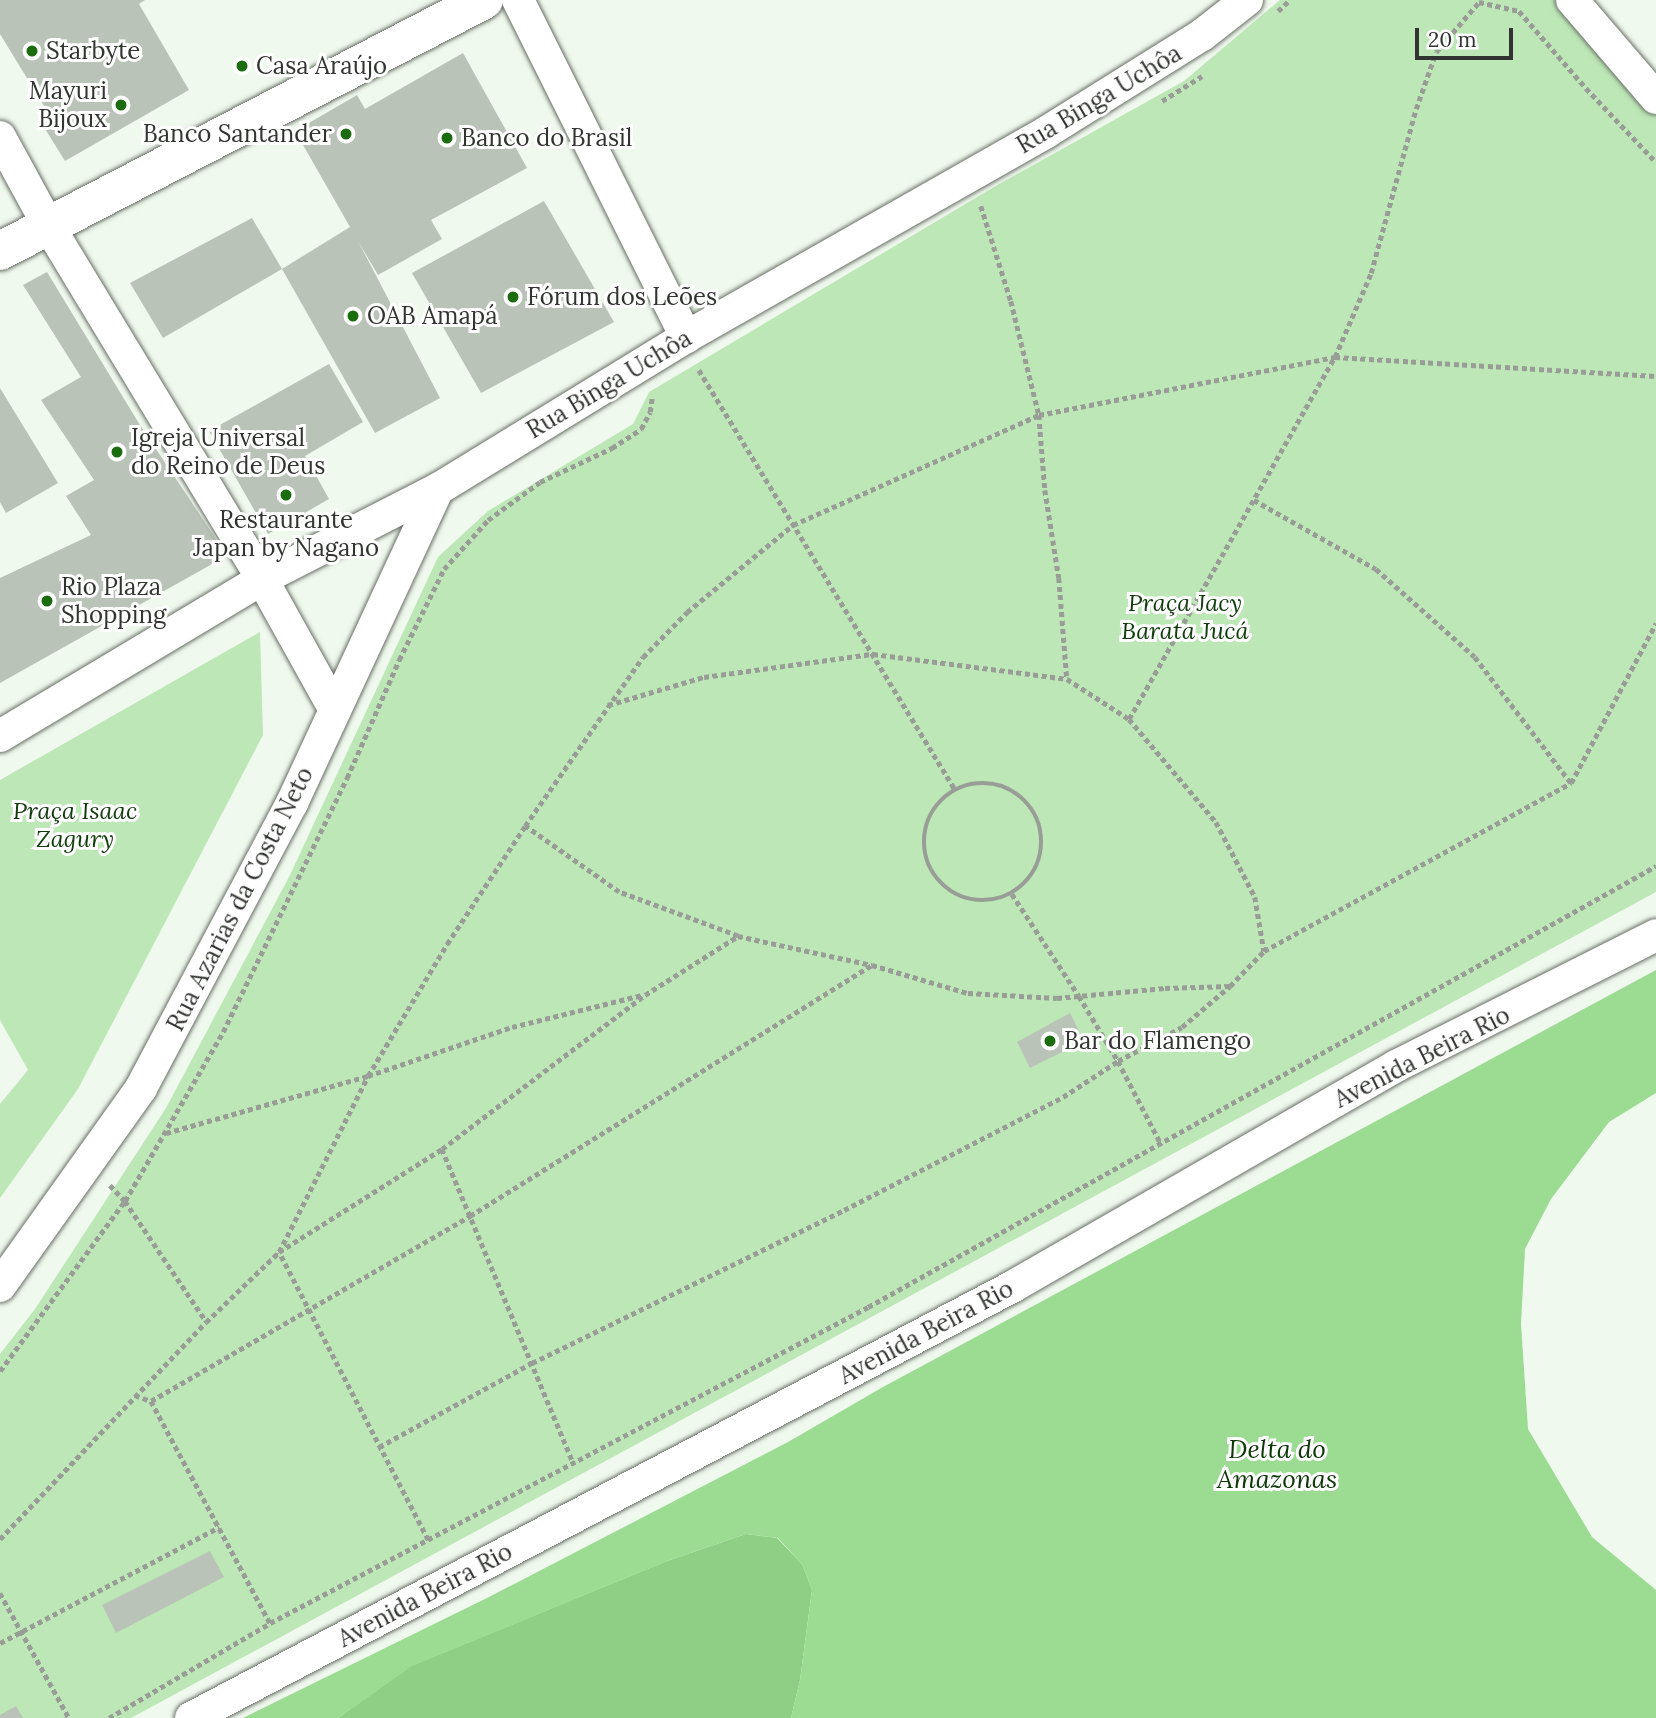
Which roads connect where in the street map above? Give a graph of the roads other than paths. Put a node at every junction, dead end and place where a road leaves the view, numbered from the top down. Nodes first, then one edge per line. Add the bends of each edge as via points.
1 (518, 0) edge
2 (1573, 0) edge
3 (474, 2) edge
4 (1260, 8) edge
5 (1656, 98) edge
6 (0, 137) edge
7 (48, 225) junction
8 (0, 251) edge
9 (686, 337) junction
10 (438, 489) junction
11 (262, 579) junction
12 (335, 710) junction
13 (0, 736) edge
14 (1656, 935) edge
15 (0, 1286) edge
16 (191, 1718) edge

1 - 9 street
2 - 5 street
3 - 7 main road
4 - 9 street, Rua Binga Uchôa via 1202,35 1045,133
6 - 7 street
7 - 8 main road
7 - 11 street
9 - 10 street, Rua Binga Uchôa
10 - 11 street, Rua Binga Uchôa
10 - 12 street, Rua Azarias da Costa Neto
11 - 12 street
11 - 13 street, Rua Binga Uchôa
12 - 15 street, Rua Azarias da Costa Neto via 292,803 141,1088
14 - 16 street, Avenida Beira Rio via 1396,1066 1012,1287

